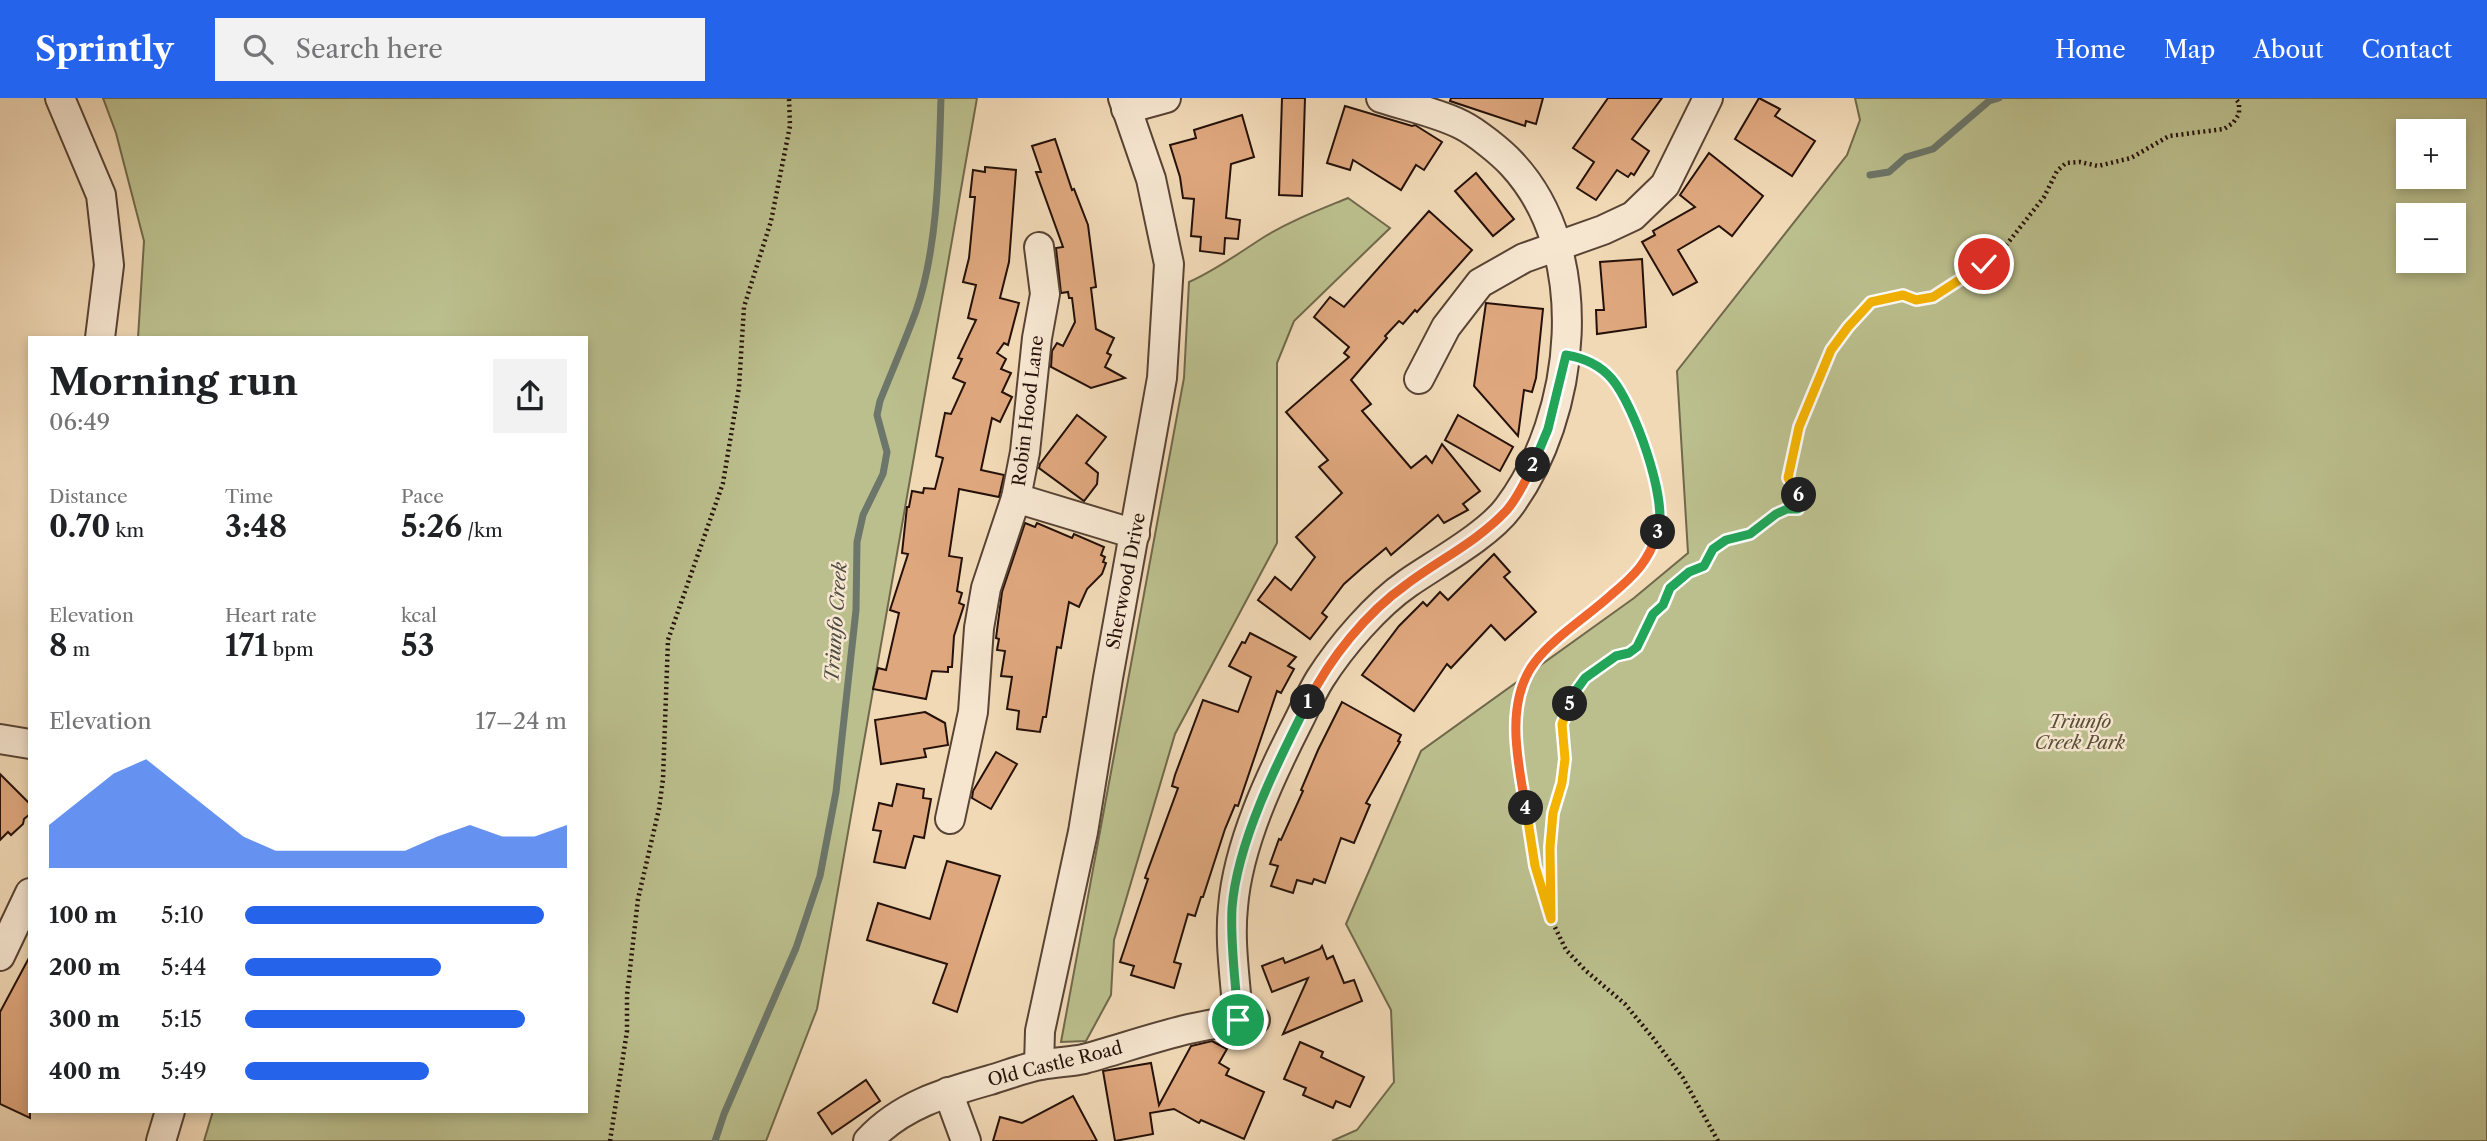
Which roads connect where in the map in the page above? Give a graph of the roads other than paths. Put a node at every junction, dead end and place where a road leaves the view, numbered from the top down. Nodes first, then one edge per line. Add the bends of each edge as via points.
1 (60, 98) edge
2 (1166, 98) edge
3 (1381, 98) edge
4 (1708, 98) edge
5 (1124, 104) edge
6 (1557, 245) junction
7 (1039, 247) dead end
8 (100, 336) edge
9 (1419, 379) dead end
10 (1016, 498) junction
11 (1135, 534) junction
12 (0, 739) edge
13 (28, 744) edge
14 (950, 819) dead end
15 (28, 897) edge
16 (0, 956) edge
17 (1039, 1065) junction
18 (948, 1092) junction
19 (169, 1113) edge
20 (162, 1141) edge
21 (868, 1141) edge
22 (966, 1141) edge

1 - 8 street via 101,195 109,265
2 - 5 street
3 - 6 street via 1463,125 1511,163 1542,205
4 - 6 street via 1665,185 1633,216
5 - 11 street, Sherwood Drive via 1151,178 1169,264 1162,378
6 - 9 street via 1480,283 1446,327
6 - 17 street, Old Castle Road via 1566,292 1566,355 1541,449 1507,510 1470,542 1404,586 1353,634 1319,680 1284,748 1236,881 1232,938 1246,1020
7 - 10 street, Robin Hood Lane via 1045,294
10 - 11 street
10 - 14 street, Robin Hood Lane via 986,589 973,712
11 - 17 street, Sherwood Drive via 1083,832 1040,1031
12 - 13 street
15 - 16 street
17 - 18 street, Old Castle Road
18 - 21 street, Old Castle Road via 884,1124
18 - 22 street
19 - 20 street

